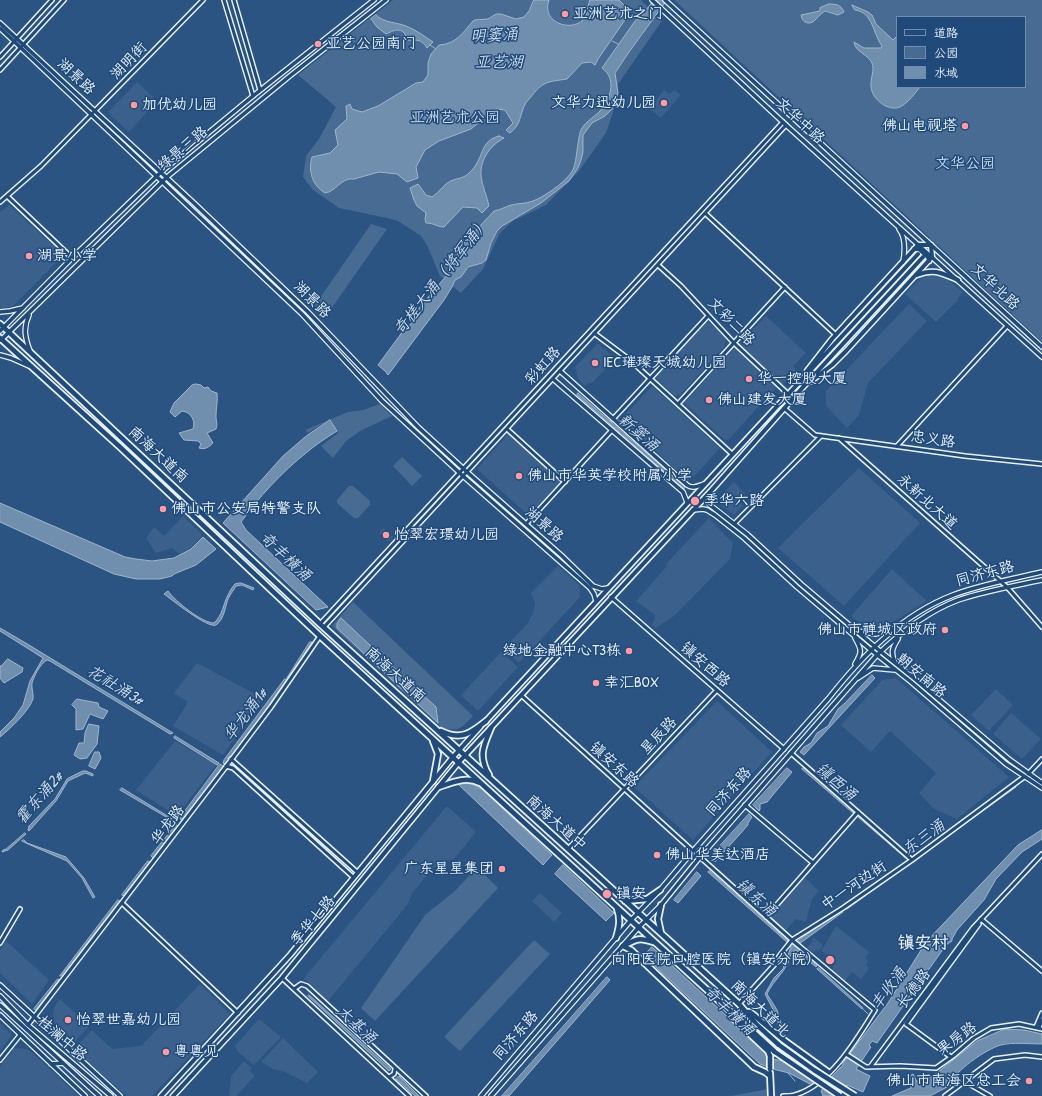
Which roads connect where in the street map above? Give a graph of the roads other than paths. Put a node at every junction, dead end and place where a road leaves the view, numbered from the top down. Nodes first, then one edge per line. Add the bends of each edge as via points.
1 (52, 0) edge
2 (64, 0) edge
3 (203, 0) edge
4 (224, 0) edge
5 (234, 0) edge
6 (374, 0) edge
7 (386, 0) edge
8 (653, 0) edge
9 (668, 1) edge
10 (0, 23) edge
11 (0, 28) edge
12 (16, 40) junction
13 (22, 46) junction
14 (0, 57) edge
15 (0, 70) edge
16 (260, 90) junction
17 (253, 96) junction
18 (95, 111) junction
19 (92, 114) junction
20 (785, 124) junction
21 (161, 172) junction
22 (157, 177) junction
23 (167, 177) junction
24 (162, 182) junction
25 (7, 196) junction
26 (0, 202) edge
27 (706, 213) junction
28 (894, 223) junction
29 (918, 245) junction
30 (931, 245) junction
31 (914, 249) junction
32 (918, 254) dead end
33 (923, 257) tunnel mouth
34 (932, 257) junction
35 (72, 258) junction
36 (929, 261) junction
37 (902, 262) junction
38 (658, 265) junction
39 (915, 276) junction
40 (958, 280) junction
41 (786, 287) junction
42 (24, 308) junction
43 (0, 312) edge
44 (30, 312) junction
45 (708, 316) junction
46 (1007, 326) junction
47 (1, 327) edge
48 (9, 332) junction
49 (594, 333) junction
50 (836, 335) junction
51 (0, 339) edge
52 (734, 343) junction
53 (1042, 347) edge
54 (30, 352) junction
55 (0, 355) edge
56 (1042, 357) edge
57 (32, 367) junction
58 (560, 371) junction
59 (549, 375) junction
60 (553, 379) junction
61 (650, 379) junction
62 (800, 382) junction
63 (804, 386) junction
64 (582, 391) junction
65 (788, 394) junction
66 (577, 399) junction
67 (678, 404) junction
68 (784, 408) junction
69 (613, 420) junction
70 (507, 428) junction
71 (612, 430) junction
72 (821, 436) junction
73 (839, 438) junction
74 (897, 446) junction
75 (732, 454) junction
76 (1042, 464) edge
77 (463, 469) junction
78 (467, 472) junction
79 (460, 473) junction
80 (463, 476) junction
81 (565, 482) junction
82 (704, 484) junction
83 (687, 485) junction
84 (681, 490) junction
85 (710, 492) junction
86 (687, 502) junction
87 (693, 510) junction
88 (526, 524) junction
89 (734, 524) junction
90 (1042, 572) edge
91 (1042, 580) edge
92 (1000, 581) junction
93 (1007, 587) junction
94 (608, 588) junction
95 (612, 597) junction
96 (596, 601) junction
97 (336, 611) junction
98 (322, 626) junction
99 (1042, 627) edge
100 (896, 628) junction
101 (856, 631) junction
102 (853, 635) junction
103 (900, 635) junction
104 (320, 636) junction
105 (874, 646) junction
106 (871, 650) junction
107 (880, 651) junction
108 (877, 655) junction
109 (898, 666) junction
110 (851, 670) junction
111 (895, 670) junction
112 (853, 682) junction
113 (718, 690) junction
114 (521, 695) junction
115 (486, 721) junction
116 (433, 726) junction
117 (491, 728) junction
118 (430, 736) junction
119 (784, 749) junction
120 (459, 750) junction
121 (791, 753) junction
122 (465, 755) junction
123 (453, 757) junction
124 (1042, 758) edge
125 (232, 759) junction
126 (459, 762) junction
127 (226, 766) junction
128 (1028, 774) junction
129 (1024, 777) junction
130 (492, 780) junction
131 (433, 781) junction
132 (1042, 783) edge
133 (486, 786) junction
134 (439, 787) junction
135 (1042, 788) edge
136 (624, 789) junction
137 (745, 805) junction
138 (522, 809) junction
139 (858, 812) junction
140 (515, 814) junction
141 (567, 849) junction
142 (693, 850) junction
143 (1042, 855) edge
144 (700, 857) junction
145 (912, 860) junction
146 (813, 863) junction
147 (357, 872) junction
148 (353, 877) junction
149 (660, 890) junction
150 (625, 901) junction
151 (122, 903) junction
152 (661, 905) junction
153 (617, 907) junction
154 (20, 908) dead end
155 (639, 913) junction
156 (766, 917) junction
157 (982, 919) junction
158 (631, 920) junction
159 (646, 920) junction
160 (639, 927) junction
161 (661, 933) junction
162 (616, 938) junction
163 (792, 940) junction
164 (656, 943) junction
165 (0, 944) edge
166 (623, 946) junction
167 (1042, 970) edge
168 (282, 978) junction
169 (0, 985) edge
170 (294, 989) junction
171 (0, 996) edge
172 (0, 1004) edge
173 (739, 1004) junction
174 (731, 1012) junction
175 (746, 1012) junction
176 (238, 1013) junction
177 (1042, 1013) edge
178 (0, 1015) edge
179 (34, 1017) junction
180 (1042, 1020) edge
181 (905, 1023) junction
182 (28, 1025) junction
183 (1039, 1028) edge
184 (20, 1034) junction
185 (846, 1054) junction
186 (951, 1057) junction
187 (1042, 1057) edge
188 (0, 1060) edge
189 (63, 1063) junction
190 (51, 1064) junction
191 (870, 1067) junction
192 (395, 1068) junction
193 (828, 1072) junction
194 (770, 1076) junction
195 (388, 1077) junction
196 (964, 1081) junction
197 (85, 1096) edge
198 (99, 1096) edge
199 (111, 1096) edge
200 (120, 1096) edge
201 (161, 1096) edge
202 (173, 1096) edge
203 (409, 1096) edge
204 (426, 1096) edge
205 (481, 1096) edge
206 (491, 1096) edge
207 (771, 1096) edge
208 (783, 1096) edge
209 (840, 1096) edge
210 (855, 1096) edge
211 (945, 1096) edge
212 (990, 1096) edge

1 - 12 street
2 - 13 street
3 - 18 street, 湖明街
4 - 17 street
5 - 16 street
6 - 16 main road, 绿景三路
7 - 23 main road, 绿景三路
8 - 20 main road, 文华中路
9 - 30 main road, 文华中路
10 - 12 main road, 湖景路
11 - 12 main road, 湖景路
12 - 13 main road, 湖景路
12 - 14 street
13 - 15 street
13 - 18 main road, 湖景路
13 - 19 main road, 湖景路
16 - 17 main road, 绿景三路
17 - 21 main road, 绿景三路
18 - 19 street, 湖明街
18 - 21 main road, 湖景路
19 - 22 main road, 湖景路
19 - 25 street, 湖明街 via 42,166
20 - 27 street, 彩虹路
20 - 28 main road, 文华中路
20 - 59 street, 彩虹路
21 - 22 main road, 绿景三路
21 - 23 main road, 湖景路
22 - 24 main road, 湖景路
22 - 35 main road, 绿景三路
23 - 24 main road, 绿景三路
23 - 77 main road, 湖景路 via 308,312 389,398
24 - 44 main road, 绿景三路
24 - 79 main road, 湖景路 via 302,314 382,401
25 - 26 street, 湖明街
25 - 35 street
27 - 38 street, 彩虹路
27 - 41 street
28 - 29 main road, 文华中路
28 - 37 main road via 904,241
29 - 30 main road
29 - 31 main road
29 - 34 main road, 文华中路
30 - 34 main road
30 - 53 main road, 文华北路
31 - 36 main road via 919,249
31 - 37 main road
32 - 62 main road
33 - 63 main road
34 - 36 main road
34 - 40 main road, 文华北路
35 - 42 main road, 绿景三路
36 - 39 main road
37 - 50 main road
38 - 45 street, 文彩二路 via 682,286
38 - 49 street, 彩虹路
39 - 40 main road via 930,271
39 - 63 main road via 840,358
40 - 46 main road, 文华北路
41 - 50 street
41 - 52 street
42 - 43 main road
42 - 47 main road, 绿景三路
44 - 48 main road, 绿景三路
44 - 54 main road via 25,332
45 - 52 street, 文彩二路
45 - 61 street
46 - 56 main road, 文华北路
46 - 74 street
47 - 48 highway, 南海大道南
48 - 51 main road, 绿景三路
48 - 54 highway, 南海大道南
49 - 58 street, 彩虹路
49 - 61 street
50 - 62 main road
51 - 57 highway, 南海大道南
52 - 65 street, 文彩二路
52 - 67 street
54 - 98 highway, 南海大道南
55 - 57 main road
57 - 104 highway, 南海大道南
58 - 59 street
58 - 60 street, 彩虹路
58 - 64 main road
59 - 60 street
59 - 77 street, 彩虹路
60 - 66 main road
60 - 70 street, 彩虹路
61 - 67 street
61 - 69 street
62 - 65 main road
63 - 68 main road
64 - 66 main road via 575,392
64 - 69 main road
65 - 75 main road
66 - 71 main road
67 - 75 street
68 - 72 street, 忠义路 via 815,435
68 - 85 main road
69 - 83 main road
70 - 78 street, 彩虹路
70 - 81 street
71 - 81 street
71 - 84 main road
72 - 73 street, 忠义路
72 - 89 street
73 - 74 street, 忠义路
73 - 92 street, 永新北大道
74 - 76 street, 忠义路
75 - 82 main road
77 - 78 main road, 湖景路
77 - 79 street, 彩虹路
78 - 80 street, 彩虹路
78 - 88 main road, 湖景路
79 - 80 main road, 湖景路
79 - 97 street, 彩虹路
80 - 96 main road, 湖景路 via 590,588
80 - 97 street, 彩虹路
81 - 88 street
82 - 83 main road via 695,487
82 - 86 main road
83 - 84 main road via 688,491
84 - 86 main road
85 - 87 main road
85 - 89 main road, 朝安南路 via 708,502
86 - 94 main road
87 - 95 main road
87 - 102 main road, 朝安南路 via 707,510 738,533
88 - 94 main road, 湖景路 via 593,586
89 - 101 main road, 朝安南路
90 - 92 main road, 同济东路
91 - 93 main road, 同济东路
92 - 93 street, 永新北大道
92 - 100 main road, 同济东路 via 953,595 929,606
93 - 99 street, 永新北大道
93 - 103 main road, 同济东路 via 957,601 933,612
94 - 96 main road
95 - 113 street, 镇安西路
95 - 114 main road
96 - 115 main road
97 - 98 street, 彩虹路
97 - 98 street, 彩虹路
98 - 116 highway, 南海大道南
100 - 101 main road via 876,634
100 - 105 main road, 同济东路
101 - 105 main road, 朝安南路
102 - 106 main road, 朝安南路
102 - 110 main road via 861,651
103 - 107 main road, 同济东路
103 - 109 main road via 892,649
104 - 118 highway, 南海大道南
104 - 125 street, 华龙路
105 - 106 main road, 同济东路
105 - 107 main road, 朝安南路
106 - 108 main road, 朝安南路
106 - 110 main road, 同济东路
107 - 108 main road, 同济东路
107 - 109 main road, 朝安南路
108 - 111 main road, 朝安南路
108 - 112 main road, 同济东路
109 - 128 main road, 朝安南路
110 - 119 main road, 同济东路
111 - 112 main road via 873,668
111 - 129 main road, 朝安南路
112 - 121 main road, 同济东路
113 - 119 street, 镇安西路
113 - 136 street, 星辰路
114 - 117 main road
114 - 136 street, 镇安东路
115 - 116 highway via 471,733 457,736
115 - 120 main road
116 - 120 highway, 南海大道南
117 - 122 main road
117 - 130 highway via 482,759
118 - 123 highway, 南海大道南
118 - 131 highway via 438,754
119 - 142 main road, 同济东路
120 - 122 highway, 南海大道中
120 - 123 main road
121 - 137 main road, 同济东路
121 - 139 street
122 - 126 main road, 季华七路
122 - 130 highway, 南海大道中
123 - 126 highway, 南海大道中
123 - 131 main road, 季华七路
124 - 128 street
125 - 127 street, 华龙路
125 - 147 street
126 - 133 highway, 南海大道中
126 - 134 main road, 季华七路
127 - 148 street via 233,768
127 - 151 street, 华龙路
128 - 132 main road, 朝安南路
129 - 135 main road, 朝安南路
129 - 145 street, 中一河边街
130 - 138 highway, 南海大道中
131 - 147 main road, 季华七路
133 - 134 highway via 469,779
133 - 140 highway, 南海大道中
134 - 168 main road, 季华七路
136 - 141 street, 星辰路
136 - 142 street, 镇安东路
137 - 144 main road, 同济东路
137 - 146 street
138 - 140 highway
138 - 141 highway, 南海大道中
139 - 145 street
139 - 146 street
140 - 153 highway, 南海大道中
141 - 150 highway, 南海大道中
142 - 149 main road, 同济东路
143 - 157 street, 长德路
144 - 152 main road, 同济东路
144 - 156 street
145 - 163 street, 中一河边街
146 - 156 street
147 - 148 main road, 季华七路
148 - 176 main road, 季华七路 via 290,955
149 - 150 highway via 647,899
149 - 155 main road, 同济东路
150 - 155 highway, 南海大道中
151 - 176 street
151 - 179 street, 华龙路
152 - 159 main road, 同济东路
152 - 161 highway via 658,919
153 - 158 highway, 南海大道中
153 - 162 highway via 620,923
154 - 165 street
155 - 158 main road, 同济东路
155 - 159 highway, 南海大道北
156 - 163 street
157 - 167 street
157 - 181 street, 长德路
158 - 160 highway, 南海大道北
158 - 162 main road, 同济东路
159 - 160 main road, 同济东路
159 - 161 highway, 南海大道北
160 - 164 highway, 南海大道北
160 - 166 main road, 同济东路
161 - 173 highway, 南海大道北
162 - 205 main road, 同济东路
163 - 173 street, 中一河边街 via 775,964
163 - 185 street via 875,1010
164 - 166 highway via 637,939
164 - 174 highway, 南海大道北
166 - 194 highway via 631,950 754,1067
166 - 206 main road, 同济东路
168 - 170 street
168 - 202 main road, 季华七路
169 - 179 main road
170 - 192 street via 301,984 307,986
170 - 195 street
171 - 182 main road, 桂澜中路
172 - 189 main road, 桂澜中路
173 - 175 highway, 南海大道北
174 - 194 highway, bridge via 733,1018 768,1051
174 - 209 highway, 南海大道北, bridge via 775,1052
175 - 193 highway via 750,1012
175 - 210 highway, 南海大道北, bridge via 779,1045
176 - 201 main road, 季华七路
177 - 183 street
178 - 184 main road
179 - 182 street, 华龙路
179 - 200 main road
180 - 183 street
181 - 186 street
181 - 191 street, 长德路
182 - 199 main road, 桂澜中路
183 - 186 street, 果房路 via 1019,1024 991,1028
184 - 188 street
184 - 190 main road
185 - 191 street, 果房路 via 860,1064
185 - 193 street
186 - 191 street, 果房路 via 936,1068
187 - 196 street via 1025,1055 994,1059
189 - 190 main road
189 - 198 main road, 桂澜中路
190 - 197 main road
192 - 195 street via 394,1074
192 - 204 street
193 - 208 street via 814,1086 795,1095
194 - 207 highway
195 - 203 street
196 - 211 street
196 - 212 street

